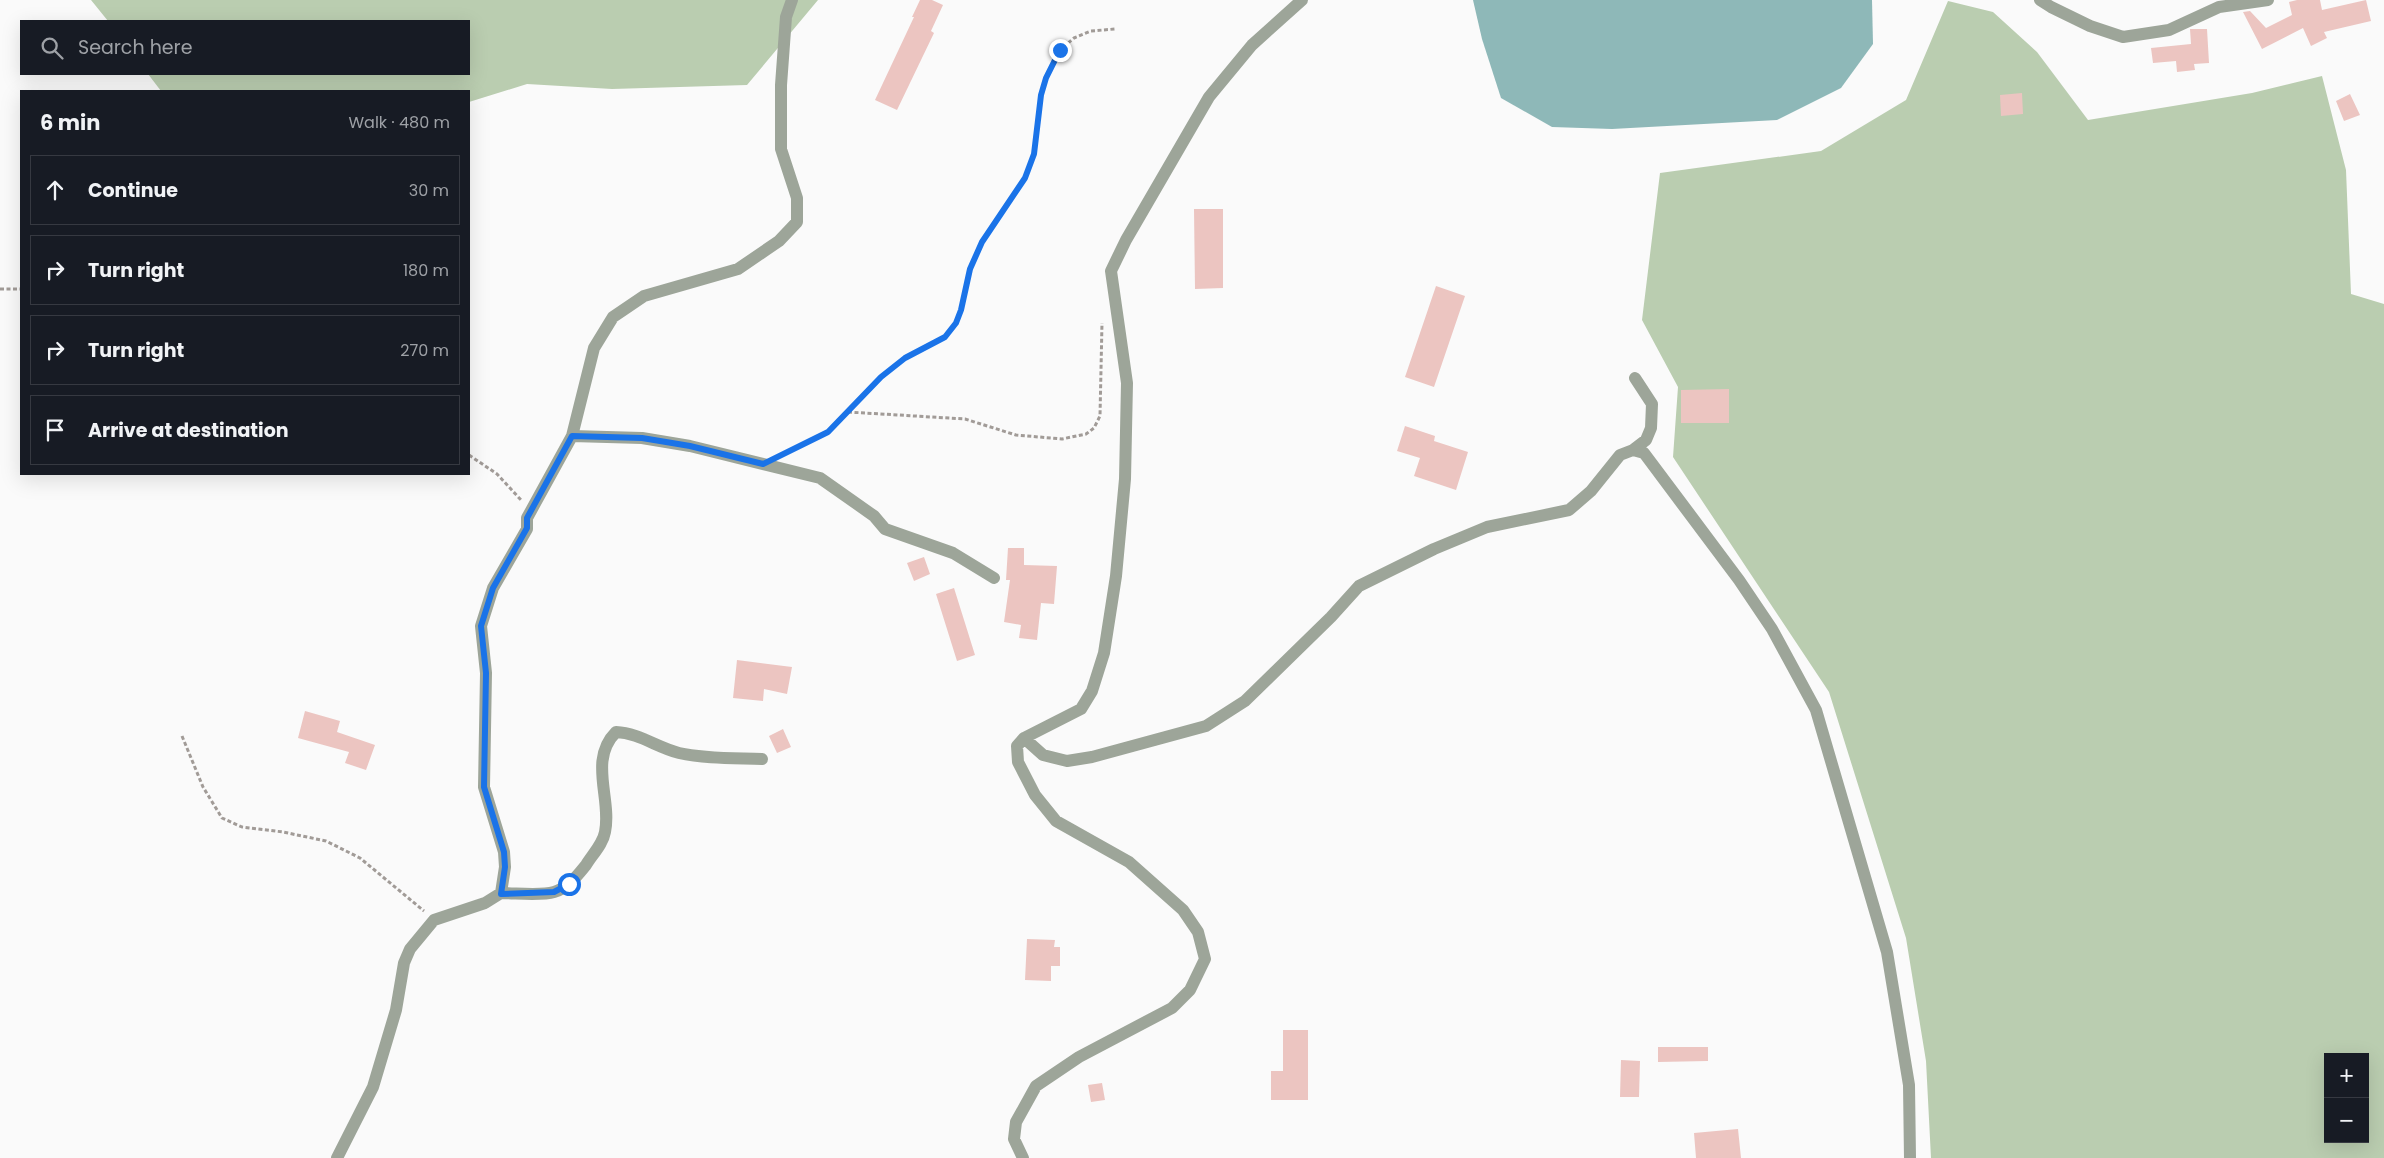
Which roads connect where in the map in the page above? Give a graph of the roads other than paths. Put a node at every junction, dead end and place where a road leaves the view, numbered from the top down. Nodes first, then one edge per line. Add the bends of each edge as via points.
1 (792, 0) edge
2 (1302, 0) edge
3 (2040, 0) edge
4 (2268, 0) edge
5 (1634, 378) dead end
6 (572, 436) junction
7 (1633, 450) junction
8 (994, 578) dead end
9 (1024, 738) junction
10 (762, 760) dead end
11 (501, 894) junction
12 (337, 1158) edge
13 (1023, 1158) edge
14 (1910, 1158) edge

1 - 6 street via 786,17 780,85 781,149 797,198 797,222 779,241 738,269 644,296 613,317 594,348
2 - 9 street via 1252,45 1209,97 1111,271 1127,392 1125,479 1116,576 1104,652 1092,691 1081,709
3 - 4 street via 2090,26 2123,37 2169,30 2219,7
5 - 7 street via 1652,404 1651,428 1646,440
6 - 8 street via 642,438 690,446 820,478 874,516 885,528 953,553
6 - 11 street via 493,588 481,626 486,673 484,787 504,852
7 - 9 street via 1620,455 1591,491 1569,510 1487,527 1360,586 1245,701 1206,726 1067,761 1043,755
7 - 14 street via 1644,453 1739,580 1772,630 1816,710 1887,952 1909,1085
9 - 13 street via 1018,746 1018,762 1035,795 1056,821 1129,862 1183,910 1198,932 1205,959 1190,990 1172,1008 1078,1057 1036,1086 1016,1122 1014,1139
10 - 11 street via 684,754 616,732 604,750 602,767 605,831 583,869 569,884 554,892
11 - 12 street via 485,903 434,920 410,949 373,1087

